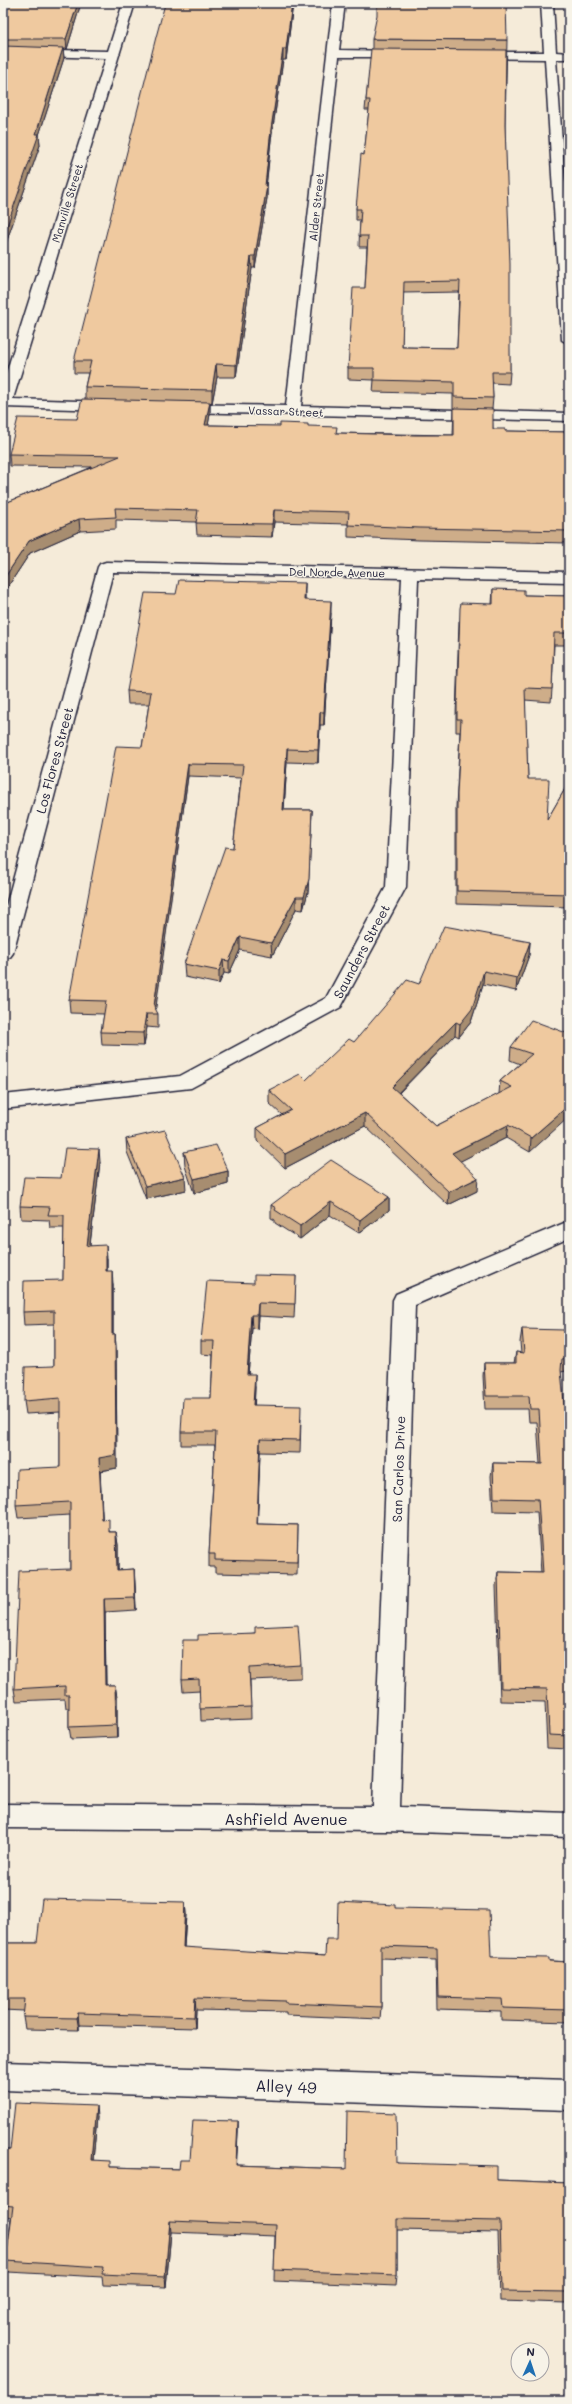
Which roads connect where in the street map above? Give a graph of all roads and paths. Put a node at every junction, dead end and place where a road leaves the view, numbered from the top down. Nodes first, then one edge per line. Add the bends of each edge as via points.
1 (129, 3) edge
2 (339, 3) edge
3 (547, 3) edge
4 (3, 52) edge
5 (333, 53) junction
6 (411, 54) edge
7 (466, 54) edge
8 (114, 55) junction
9 (552, 56) junction
10 (569, 56) edge
11 (569, 340) edge
12 (4, 403) edge
13 (121, 406) edge
14 (168, 408) edge
15 (293, 411) junction
16 (569, 417) edge
17 (106, 567) joint
18 (410, 574) junction
19 (569, 577) edge
20 (3, 953) edge
21 (3, 1102) edge
22 (569, 1229) edge
23 (3, 1816) edge
24 (386, 1819) junction
25 (569, 1825) edge
26 (3, 2076) edge
27 (569, 2095) edge

1 - 8 street, Manville Street
2 - 5 street, Alder Street
3 - 9 street
4 - 8 street
5 - 6 street
5 - 15 street, Alder Street
7 - 9 street
8 - 12 street, Manville Street
9 - 10 street
9 - 11 street
12 - 13 street
14 - 15 street, Vassar Street
15 - 16 street, Vassar Street
17 - 18 street, Del Norde Avenue
17 - 20 street, Los Flores Street
18 - 19 street, Del Norde Avenue
18 - 21 street, Saunders Street via 396,887 334,1002 184,1083
22 - 24 street, San Carlos Drive via 404,1300
23 - 24 street, Ashfield Avenue
24 - 25 street, Ashfield Avenue
26 - 27 street, Alley 49

